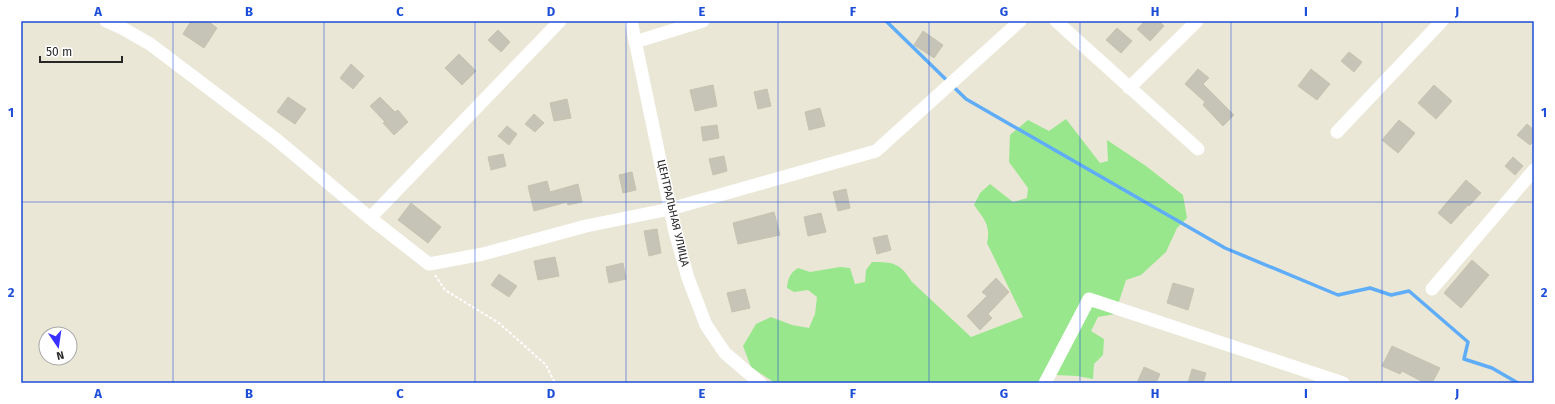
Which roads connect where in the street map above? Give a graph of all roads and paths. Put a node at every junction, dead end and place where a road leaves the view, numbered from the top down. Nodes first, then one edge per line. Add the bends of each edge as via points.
1 (106, 21) edge
2 (560, 21) edge
3 (631, 21) edge
4 (703, 21) edge
5 (1020, 21) edge
6 (1056, 21) edge
7 (1197, 21) edge
8 (1442, 21) edge
9 (635, 42) junction
10 (1129, 88) junction
11 (1337, 132) dead end
12 (1198, 149) dead end
13 (1534, 170) edge
14 (670, 209) junction
15 (370, 218) junction
16 (429, 264) junction
17 (1432, 289) dead end
18 (555, 383) edge
19 (760, 383) edge
20 (1045, 383) edge
21 (1344, 383) edge

1 - 15 street via 150,44 277,140
2 - 15 street
3 - 9 street, ЦЕНТРАЛЬНАЯ УЛИЦА
4 - 9 street
5 - 14 street via 876,152
6 - 10 street
7 - 10 street
8 - 11 street
9 - 14 street, ЦЕНТРАЛЬНАЯ УЛИЦА
10 - 12 street
13 - 17 street
14 - 16 street via 586,226 483,254
14 - 19 street, ЦЕНТРАЛЬНАЯ УЛИЦА via 688,278 706,325 725,353
15 - 16 street
16 - 18 path via 444,290 499,323 546,365
20 - 21 street via 1089,299

